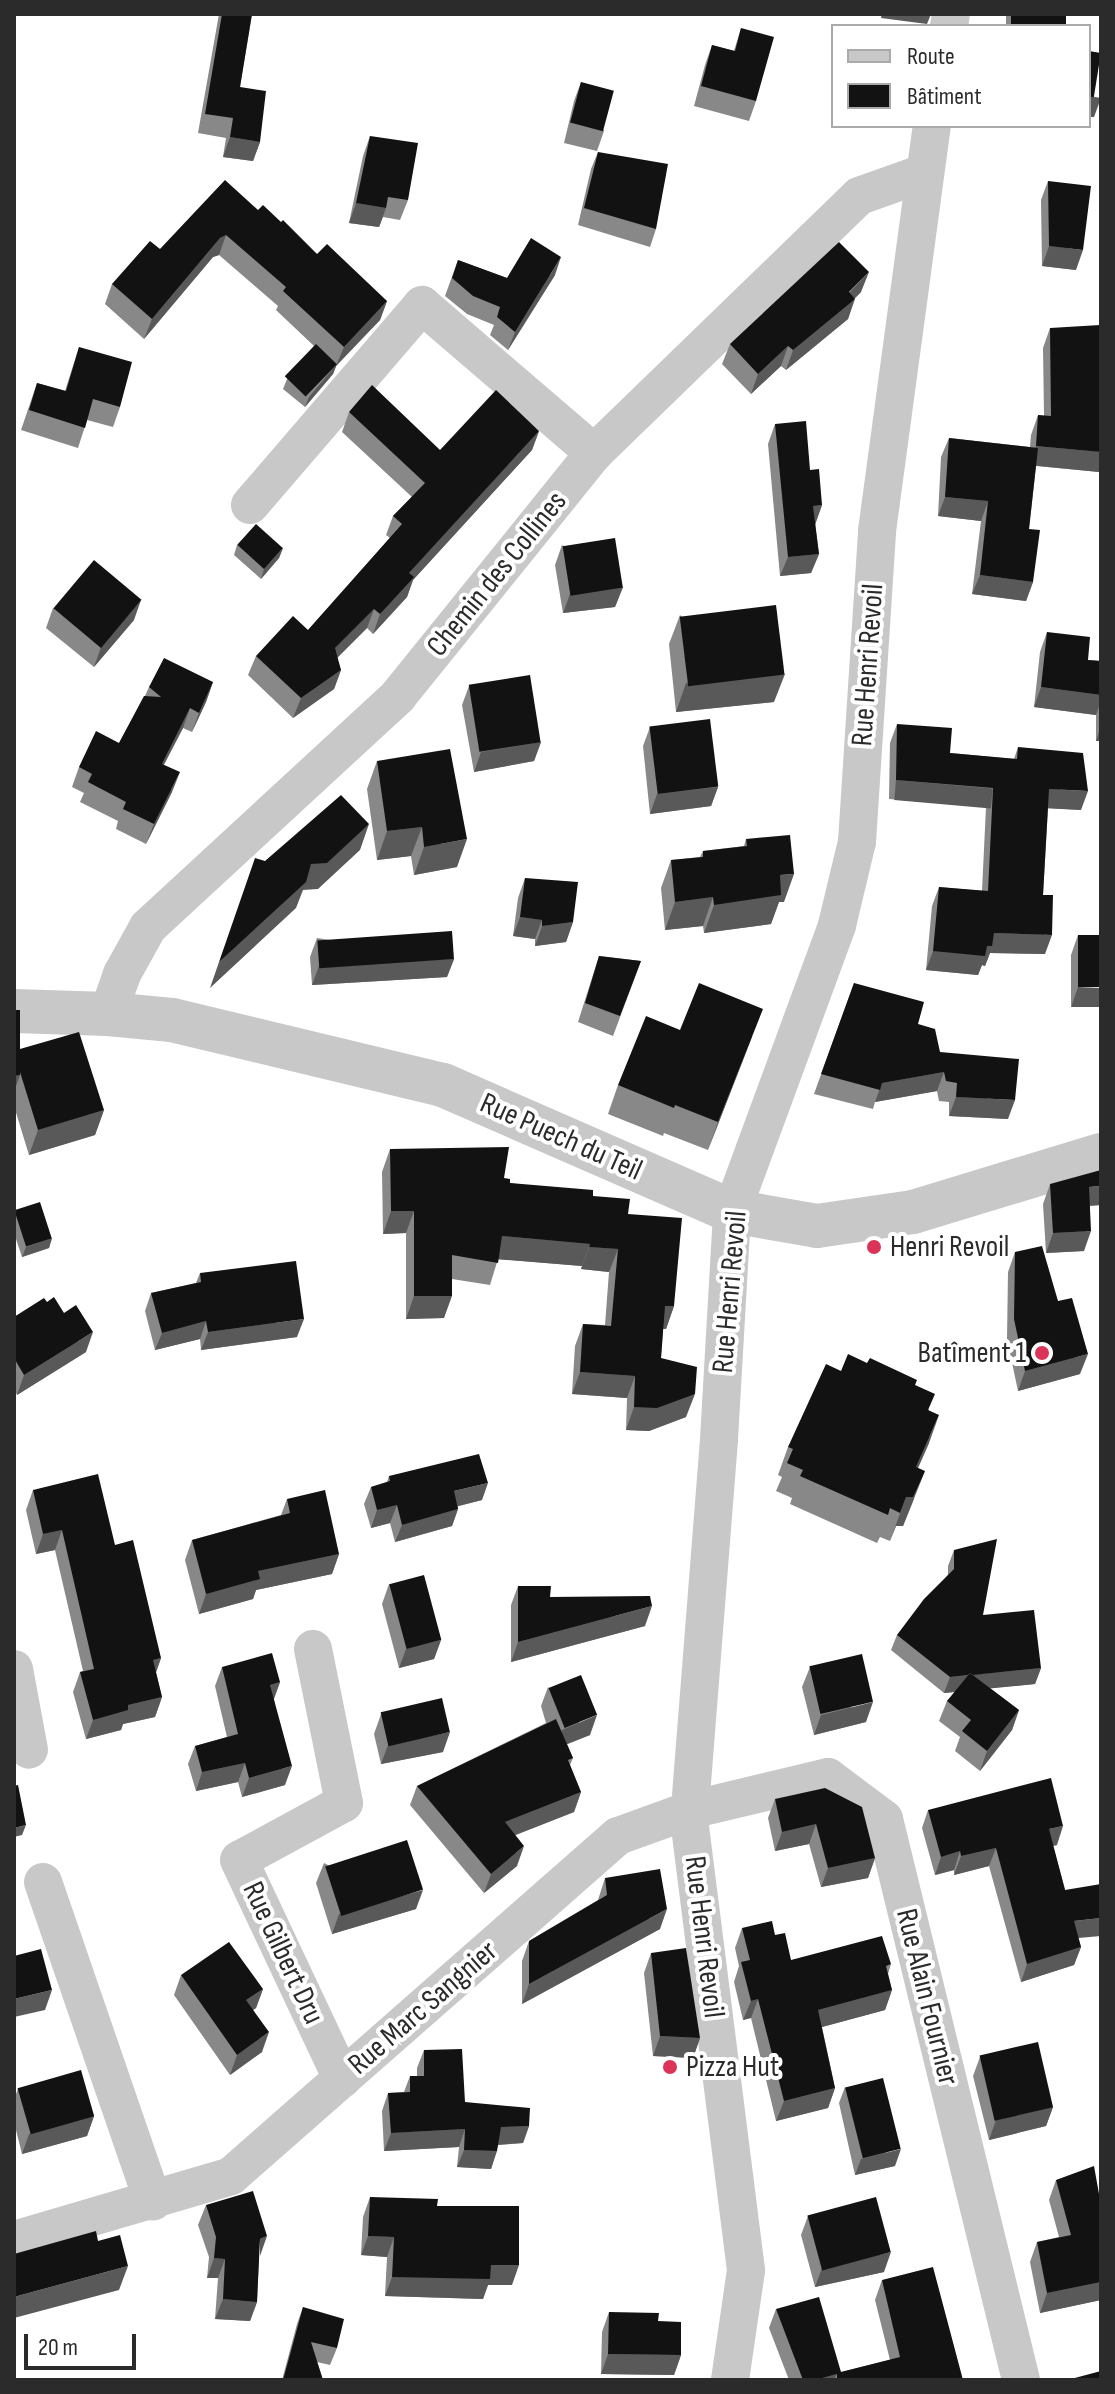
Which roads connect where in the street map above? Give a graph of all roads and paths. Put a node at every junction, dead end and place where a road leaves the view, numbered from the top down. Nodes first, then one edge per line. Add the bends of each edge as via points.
1 (932, 128) edge
2 (924, 173) junction
3 (594, 453) junction
4 (250, 505) dead end
5 (14, 1011) edge
6 (108, 1014) junction
7 (1101, 1155) edge
8 (732, 1211) junction
9 (313, 1649) dead end
10 (14, 1669) edge
11 (29, 1750) dead end
12 (690, 1810) junction
13 (43, 1882) dead end
14 (342, 2079) junction
15 (153, 2202) junction
16 (14, 2240) edge
17 (730, 2380) edge
18 (1021, 2380) edge

1 - 2 street, Rue Henri Revoil
2 - 3 street, Chemin des Collines via 859,196
2 - 8 street, Rue Henri Revoil via 877,531 857,842 837,925
3 - 4 street via 422,305
3 - 6 street, Chemin des Collines via 398,696 148,927
5 - 6 street, Rue Puech du Teil
6 - 8 street, Rue Puech du Teil via 172,1020 443,1085
7 - 8 street, Rue Puech du Teil via 902,1214 817,1226
8 - 12 street, Rue Henri Revoil
9 - 14 street, Rue Gilbert Dru via 344,1803 239,1860
10 - 11 street
12 - 14 street, Rue Marc Sangnier via 618,1836
12 - 17 street, Rue Henri Revoil via 746,2270
12 - 18 street, Rue Alain Fournier via 828,1777 884,1819
13 - 15 street
14 - 15 street, Rue Marc Sangnier via 231,2176
15 - 16 street, Rue Marc Sangnier

